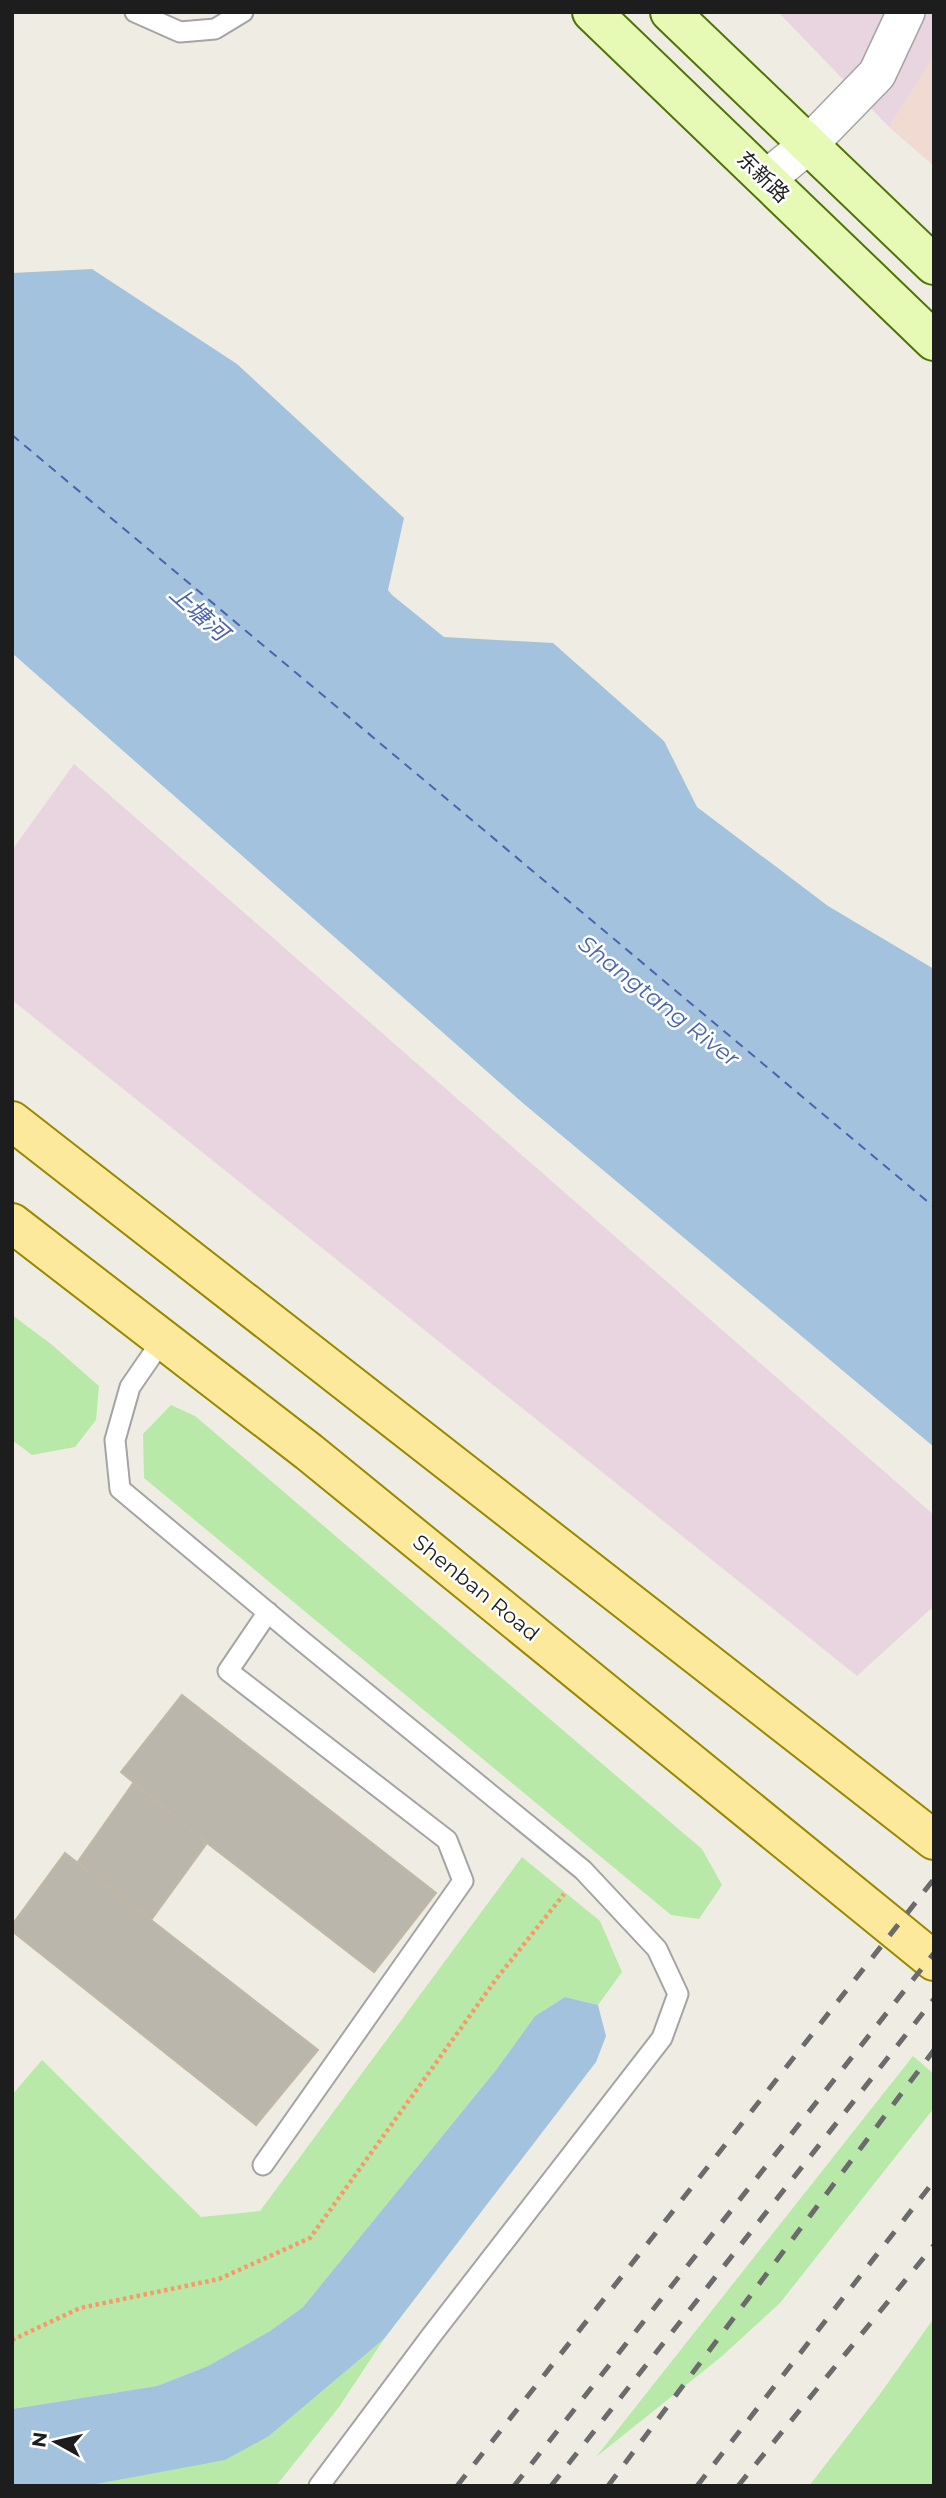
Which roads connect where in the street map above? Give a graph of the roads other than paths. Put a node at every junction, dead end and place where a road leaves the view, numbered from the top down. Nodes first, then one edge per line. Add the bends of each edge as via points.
1 (135, 12) edge
2 (243, 12) edge
3 (592, 12) edge
4 (670, 12) edge
5 (906, 12) edge
6 (808, 145) junction
7 (766, 179) junction
8 (934, 265) edge
9 (934, 341) edge
10 (12, 1121) edge
11 (12, 1223) edge
12 (163, 1339) junction
13 (268, 1612) junction
14 (934, 1840) edge
15 (934, 1961) edge
16 (263, 2165) dead end
17 (319, 2486) edge

1 - 2 lane via 180,32 215,29
3 - 7 main road, 东新路
4 - 6 main road
5 - 6 street via 877,74
6 - 7 street
6 - 8 main road
7 - 9 main road, 东新路
10 - 14 main road
11 - 12 main road, Shenban Road
12 - 13 lane via 130,1387 115,1440 120,1489
12 - 15 main road, Shenban Road via 309,1452
13 - 16 lane via 228,1671 447,1840 463,1881
13 - 17 lane via 583,1870 657,1949 678,1994 662,2038

